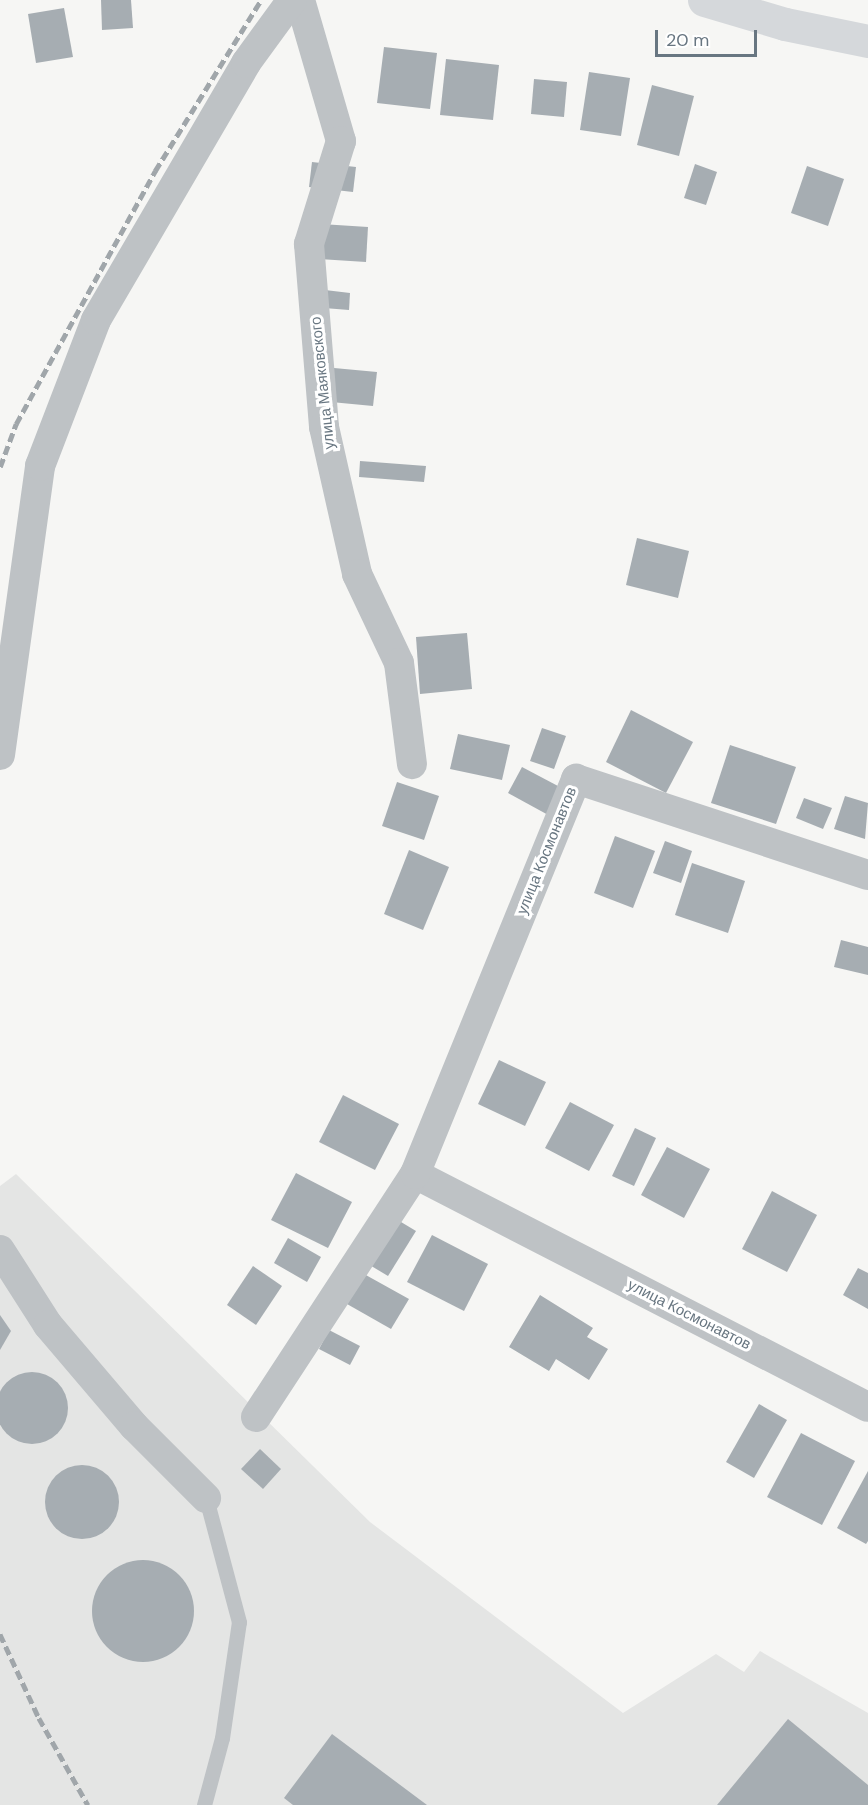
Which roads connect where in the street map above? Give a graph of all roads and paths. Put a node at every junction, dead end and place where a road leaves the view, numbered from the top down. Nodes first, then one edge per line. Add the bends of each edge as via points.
1 (292, 0) edge
2 (300, 0) edge
3 (704, 0) edge
4 (868, 41) edge
5 (0, 756) edge
6 (412, 764) dead end
7 (868, 875) edge
8 (415, 1174) junction
9 (0, 1250) edge
10 (868, 1407) edge
11 (256, 1417) dead end
12 (206, 1498) joint
13 (204, 1805) edge

1 - 5 street via 246,63 96,320 40,465
2 - 6 street, улица Маяковского via 341,141 309,243 324,427 357,574 399,663
3 - 4 main road via 785,24
7 - 8 street, улица Космонавтов via 576,779
8 - 10 street, улица Космонавтов
8 - 11 street, улица Космонавтов
9 - 12 street via 48,1325 134,1426
12 - 13 lane via 239,1622 222,1738

